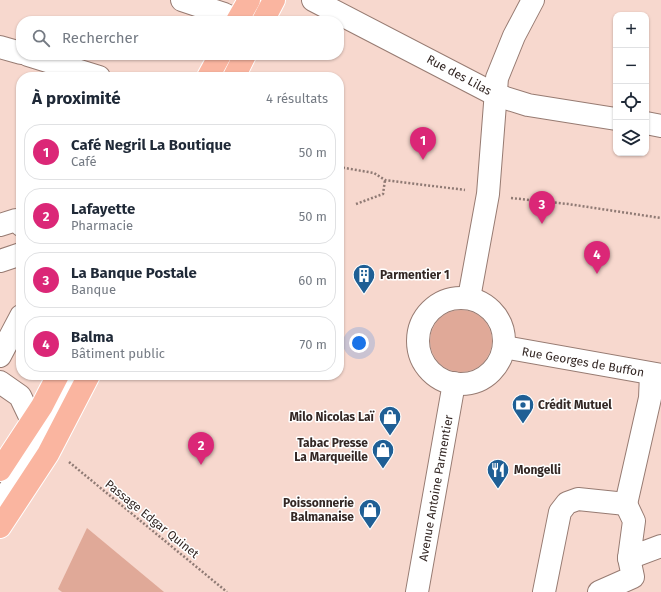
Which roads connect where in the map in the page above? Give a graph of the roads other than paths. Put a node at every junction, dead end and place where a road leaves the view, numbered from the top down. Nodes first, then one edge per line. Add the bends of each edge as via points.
1 (182, 0) edge
2 (249, 0) edge
3 (274, 0) edge
4 (313, 0) edge
5 (533, 0) edge
6 (228, 16) edge
7 (241, 16) edge
8 (266, 16) edge
9 (344, 16) edge
10 (344, 16) edge
11 (0, 46) edge
12 (16, 51) edge
13 (44, 60) edge
14 (217, 60) edge
15 (242, 60) edge
16 (83, 72) edge
17 (211, 72) edge
18 (236, 72) edge
19 (496, 95) junction
20 (613, 119) edge
21 (649, 124) edge
22 (661, 126) edge
23 (16, 220) edge
24 (0, 225) edge
25 (16, 256) edge
26 (0, 261) edge
27 (469, 298) junction
28 (16, 326) edge
29 (504, 347) junction
30 (0, 356) edge
31 (656, 375) edge
32 (55, 380) edge
33 (72, 380) edge
34 (86, 380) edge
35 (0, 382) edge
36 (454, 383) junction
37 (32, 421) junction
38 (0, 470) edge
39 (0, 504) edge
40 (626, 504) junction
41 (0, 527) edge
42 (661, 546) edge
43 (629, 558) junction
44 (417, 592) edge
45 (544, 592) edge
46 (599, 592) edge

1 - 6 street
2 - 7 main road
3 - 8 main road
4 - 9 street, Rue des Lilas
5 - 19 street via 514,36 497,78
10 - 19 street, Rue des Lilas
11 - 12 street
13 - 16 street
14 - 17 main road
15 - 18 main road
19 - 20 street, Rue des Lilas via 528,105
19 - 27 street via 488,194
21 - 22 street
23 - 24 street
25 - 26 street
27 - 29 street via 485,304 497,316 504,331
27 - 36 street via 442,302 431,310 423,321 419,334 419,345 427,366 434,374
28 - 30 street
29 - 31 street, Rue Georges de Buffon
29 - 36 street via 500,360 492,371 481,379 468,383
31 - 40 street
32 - 37 main road
33 - 39 street via 38,444
34 - 41 main road via 48,454
35 - 37 street via 20,396
36 - 44 street, Avenue Antoine Parmentier
37 - 38 main road
40 - 43 street via 634,521
40 - 45 street via 578,499 567,503 560,512
42 - 43 street
43 - 46 street via 633,577

